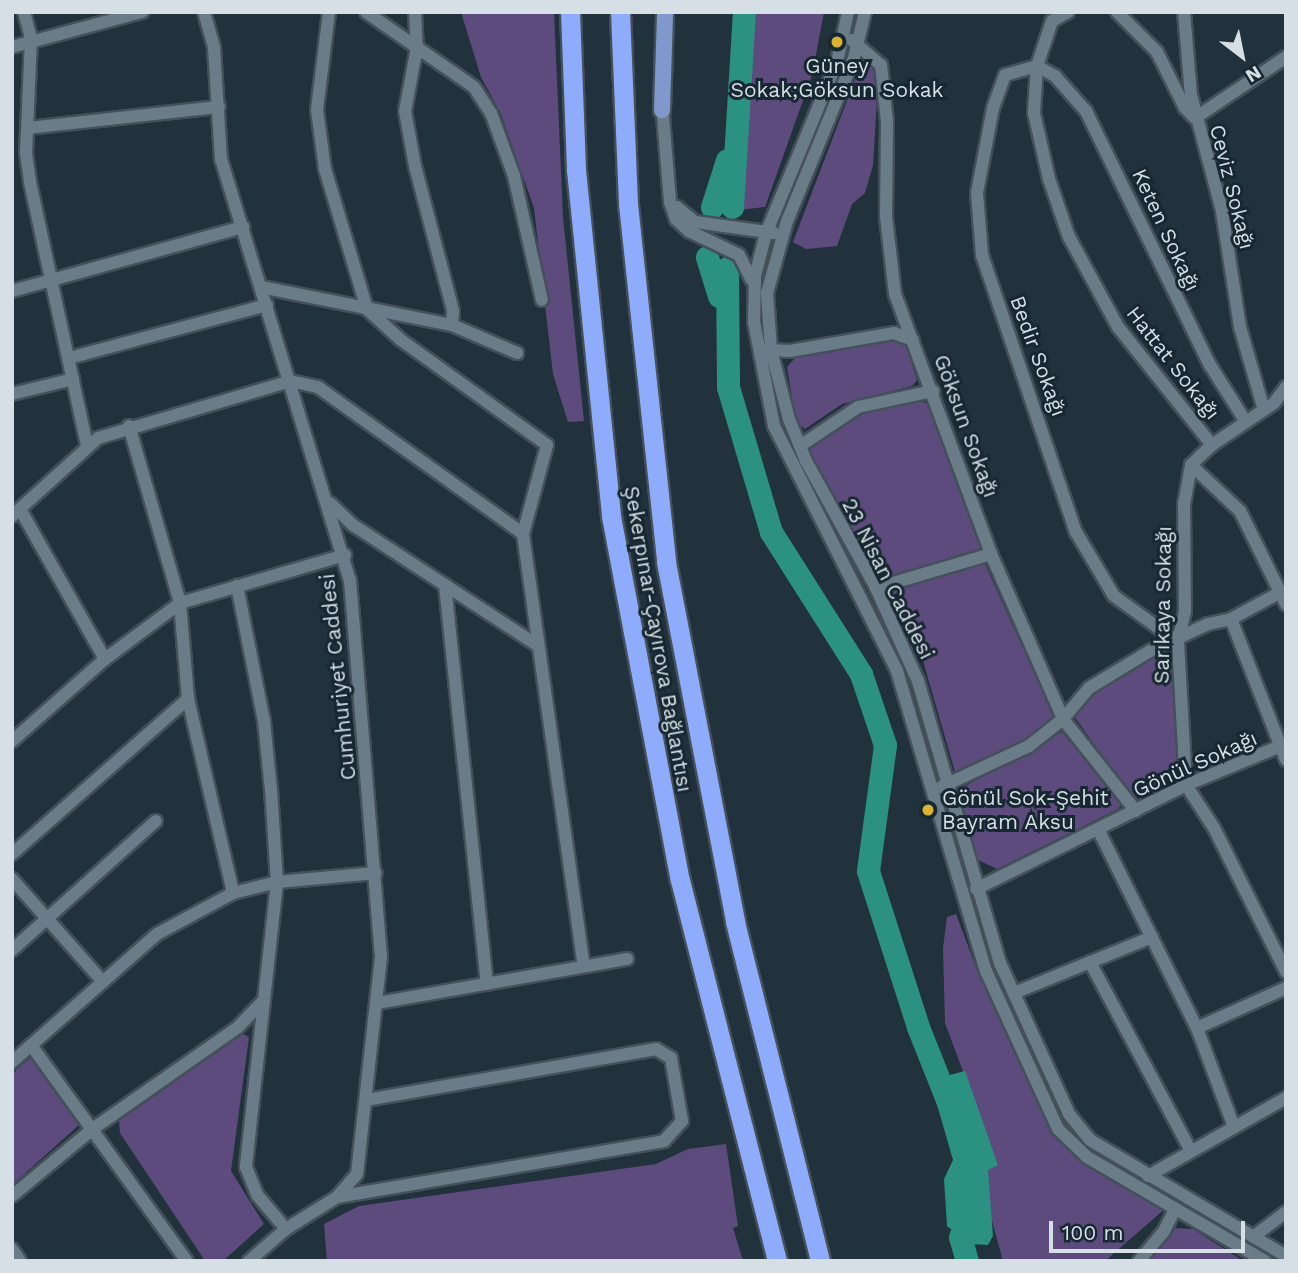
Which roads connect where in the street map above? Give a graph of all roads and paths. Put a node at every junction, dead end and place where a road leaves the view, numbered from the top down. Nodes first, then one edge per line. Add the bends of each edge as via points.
1 (24, 12) edge
2 (142, 12) edge
3 (204, 12) edge
4 (329, 12) edge
5 (366, 12) edge
6 (415, 12) edge
7 (570, 12) edge
8 (620, 12) edge
9 (659, 12) edge
10 (666, 12) edge
11 (848, 12) edge
12 (865, 12) edge
13 (1068, 12) edge
14 (1118, 12) edge
15 (1184, 12) edge
16 (843, 36) junction
17 (31, 39) junction
18 (858, 42) junction
19 (12, 47) edge
20 (417, 47) junction
21 (1286, 57) edge
22 (1037, 66) junction
23 (219, 107) junction
24 (662, 110) junction
25 (1195, 118) junction
26 (28, 128) junction
27 (668, 184) junction
28 (787, 221) junction
29 (243, 227) junction
30 (766, 233) junction
31 (50, 282) junction
32 (754, 285) junction
33 (261, 288) junction
34 (12, 291) edge
35 (542, 300) dead end
36 (267, 305) junction
37 (367, 309) junction
38 (452, 326) junction
39 (913, 340) junction
40 (771, 350) junction
41 (517, 353) dead end
42 (69, 358) junction
43 (73, 379) junction
44 (290, 381) junction
45 (1286, 387) edge
46 (933, 391) junction
47 (12, 394) edge
48 (1264, 410) junction
49 (1246, 422) junction
50 (129, 426) junction
51 (1212, 445) junction
52 (87, 446) junction
53 (800, 446) junction
54 (1191, 465) junction
55 (329, 502) junction
56 (16, 512) edge
57 (523, 534) junction
58 (991, 554) junction
59 (345, 555) junction
60 (445, 585) junction
61 (237, 586) junction
62 (876, 588) junction
63 (1283, 598) edge
64 (180, 603) junction
65 (1231, 619) junction
66 (1178, 642) junction
67 (537, 645) junction
68 (105, 659) junction
69 (188, 699) junction
70 (1063, 719) junction
71 (12, 741) edge
72 (1278, 747) junction
73 (1286, 760) edge
74 (1186, 785) junction
75 (949, 786) junction
76 (932, 789) junction
77 (1136, 811) junction
78 (156, 821) dead end
79 (1099, 831) junction
80 (12, 854) edge
81 (376, 873) junction
82 (12, 879) edge
83 (276, 882) junction
84 (976, 889) junction
85 (233, 893) junction
86 (47, 919) junction
87 (1152, 937) junction
88 (12, 950) edge
89 (626, 959) dead end
90 (1090, 962) junction
91 (584, 967) junction
92 (1286, 972) edge
93 (103, 982) junction
94 (487, 984) junction
95 (1286, 988) edge
96 (1013, 993) junction
97 (264, 1000) junction
98 (377, 1003) junction
99 (1197, 1028) junction
100 (31, 1045) junction
101 (12, 1062) edge
102 (1286, 1098) edge
103 (368, 1100) junction
104 (1234, 1127) junction
105 (94, 1128) junction
106 (1191, 1151) junction
107 (1147, 1176) junction
108 (1141, 1188) junction
109 (12, 1196) edge
110 (337, 1197) junction
111 (1175, 1209) junction
112 (1286, 1212) edge
113 (286, 1229) junction
114 (1253, 1237) junction
115 (12, 1249) edge
116 (1286, 1256) edge
117 (20, 1261) edge
118 (187, 1261) edge
119 (249, 1261) edge
120 (777, 1261) edge
121 (820, 1261) edge
122 (1139, 1261) edge
123 (1265, 1261) edge

1 - 17 street
2 - 17 street
3 - 23 street, Cumhuriyet Caddesi via 214,48
4 - 37 street via 317,110 323,157
5 - 20 street
6 - 20 street
7 - 120 highway, Şekerpınar-Çayırova Bağlantısı via 576,170 594,375 622,584 680,880
8 - 121 highway, Şekerpınar-Çayırova Bağlantısı via 633,263 667,574 735,922
9 - 24 street
10 - 24 main road
11 - 16 street, 23 Nisan Caddesi
12 - 18 street, 23 Nisan Caddesi
13 - 22 street, Hattat Sokağı via 1052,22
14 - 25 street via 1157,52 1185,108
15 - 25 street, Ceviz Sokağı
16 - 18 street, Göksun Sokağı
16 - 30 street, 23 Nisan Caddesi via 838,62
17 - 19 street
17 - 26 street
18 - 28 street, 23 Nisan Caddesi
18 - 39 street, Göksun Sokağı via 881,65 887,122 886,217 895,294
20 - 35 street via 474,87 491,113 514,176
20 - 38 street via 405,111 453,311
21 - 25 street
22 - 49 street, Keten Sokağı via 1055,76 1087,111 1210,365
22 - 51 street, Hattat Sokağı via 1034,113 1049,180 1069,237 1118,327
22 - 66 street, Bedir Sokağı via 1004,75 993,108 976,193 982,255 1076,532 1114,596
23 - 26 street
23 - 29 street, Cumhuriyet Caddesi via 221,159
24 - 27 street
25 - 48 street, Ceviz Sokağı via 1222,211 1240,327
26 - 31 street via 29,172
27 - 30 street via 680,212 695,222
27 - 32 street via 676,219 689,231 739,255
28 - 30 street via 777,232
28 - 40 street, 23 Nisan Caddesi via 767,293
29 - 31 street
29 - 33 street, Cumhuriyet Caddesi
30 - 32 street, 23 Nisan Caddesi
31 - 34 street
31 - 42 street
32 - 76 street, 23 Nisan Caddesi via 754,323 774,426 880,631 911,709
33 - 36 street, Cumhuriyet Caddesi
33 - 37 street
36 - 42 street
36 - 44 street, Cumhuriyet Caddesi
37 - 38 street
37 - 57 street via 401,340 547,445
38 - 41 street
39 - 40 street via 894,333 790,351
39 - 46 street, Göksun Sokağı
40 - 53 street, 23 Nisan Caddesi
42 - 43 street
43 - 47 street
43 - 52 street
44 - 50 street
44 - 55 street, Cumhuriyet Caddesi
44 - 57 street via 318,387
45 - 48 street
46 - 53 street via 858,407
46 - 58 street, Göksun Sokağı
48 - 49 street
49 - 51 street
50 - 52 street
50 - 64 street
51 - 54 street
52 - 56 street
53 - 62 street, 23 Nisan Caddesi
54 - 63 street via 1240,511
54 - 66 street, Sarıkaya Sokağı via 1184,503 1185,611
55 - 59 street, Cumhuriyet Caddesi
55 - 60 street via 353,525
56 - 68 street
57 - 67 street
58 - 62 street
58 - 70 street, Göksun Sokağı
59 - 61 street
59 - 81 street, Cumhuriyet Caddesi
60 - 67 street
60 - 94 street
61 - 64 street
61 - 83 street via 264,721
62 - 75 street, 23 Nisan Caddesi via 918,681
63 - 65 street
64 - 68 street
64 - 69 street
65 - 66 street via 1208,624
65 - 72 street
66 - 70 street via 1150,651 1089,688
66 - 74 street, Sarıkaya Sokağı
67 - 91 street
68 - 71 street
69 - 80 street
69 - 85 street
70 - 75 street via 1029,746
70 - 77 street, Göksun Sokağı
72 - 73 street
72 - 74 street, Gönül Sokağı
74 - 77 street, Gönül Sokağı
74 - 92 street, Sarıkaya Sokağı via 1214,828
75 - 76 street
75 - 84 street, 23 Nisan Caddesi
76 - 108 street, 23 Nisan Caddesi via 986,971 1058,1129 1087,1157
77 - 79 street, Gönül Sokağı
78 - 86 street
79 - 84 street, Gönül Sokağı
79 - 87 street
81 - 83 street
81 - 98 street, Cumhuriyet Caddesi via 381,957
82 - 86 street
83 - 85 street
83 - 97 street
84 - 96 street, 23 Nisan Caddesi
85 - 93 street via 157,934
86 - 88 street
86 - 93 street
87 - 90 street
87 - 99 street
89 - 91 street
90 - 96 street
90 - 106 street
91 - 94 street
93 - 100 street
94 - 98 street
95 - 99 street
96 - 107 street, 23 Nisan Caddesi via 1069,1114 1090,1140
97 - 105 street via 238,1027
97 - 113 street via 246,1167 258,1196
98 - 103 street, Cumhuriyet Caddesi
99 - 104 street
100 - 101 street
100 - 105 street
102 - 104 street
103 - 110 street, Cumhuriyet Caddesi via 357,1174
103 - 110 street via 656,1048 671,1058 682,1121 664,1141
104 - 106 street
105 - 109 street
105 - 118 street
106 - 107 street
107 - 108 street
107 - 114 street, 23 Nisan Caddesi
108 - 111 street, 23 Nisan Caddesi
110 - 113 street, Cumhuriyet Caddesi
111 - 122 street
111 - 123 street, 23 Nisan Caddesi
112 - 114 street
113 - 119 street, Cumhuriyet Caddesi
114 - 116 street, 23 Nisan Caddesi
115 - 117 street

